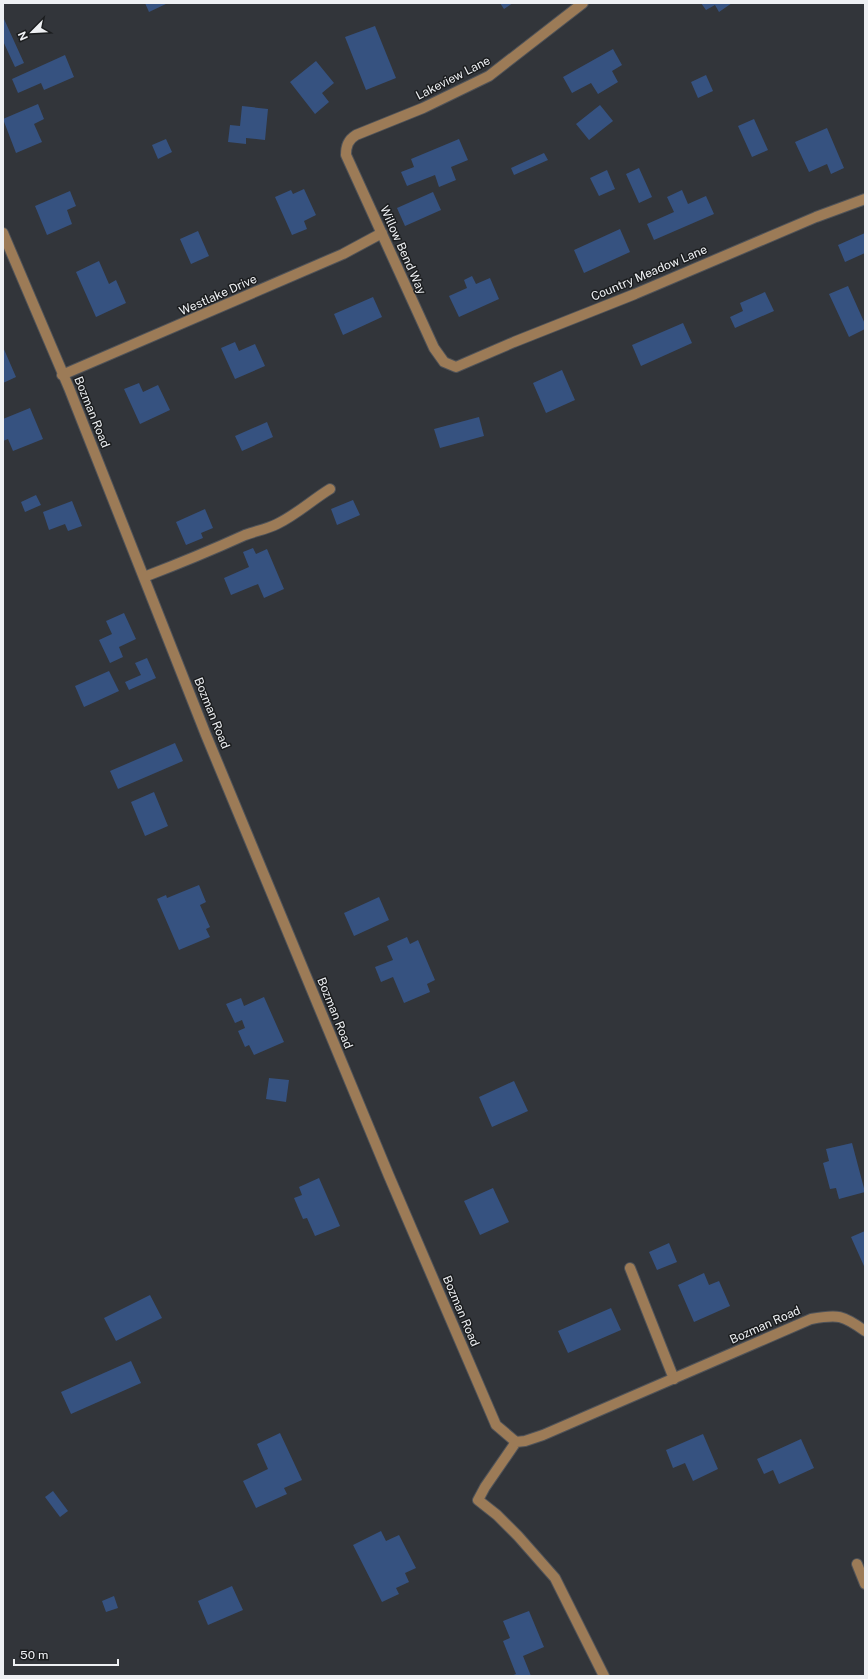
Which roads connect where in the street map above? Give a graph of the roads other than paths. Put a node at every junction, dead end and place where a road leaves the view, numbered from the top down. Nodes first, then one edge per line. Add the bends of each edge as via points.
1 (584, 3) edge
2 (346, 146) joint
3 (865, 199) edge
4 (3, 233) edge
5 (382, 233) junction
6 (444, 362) joint
7 (62, 375) junction
8 (330, 489) dead end
9 (144, 577) junction
10 (630, 1268) dead end
11 (865, 1331) edge
12 (674, 1379) junction
13 (516, 1442) junction
14 (857, 1564) dead end
15 (865, 1584) edge
16 (604, 1676) edge

1 - 2 street, Lakeview Lane via 489,76 423,108 356,135 350,138
2 - 5 street, Willow Bend Way via 346,155
3 - 6 street, Country Meadow Lane via 456,367
4 - 7 street, Bozman Road
5 - 6 street, Willow Bend Way via 434,348
5 - 7 street, Westlake Drive via 344,254
7 - 9 street, Bozman Road
8 - 9 street via 276,525 247,534 195,558
9 - 13 street, Bozman Road via 206,735 389,1176 496,1425
10 - 12 street
11 - 12 street, Bozman Road via 843,1317 832,1315 811,1318
12 - 13 street, Bozman Road via 543,1435
13 - 16 street via 478,1500 518,1536 555,1578
14 - 15 street

